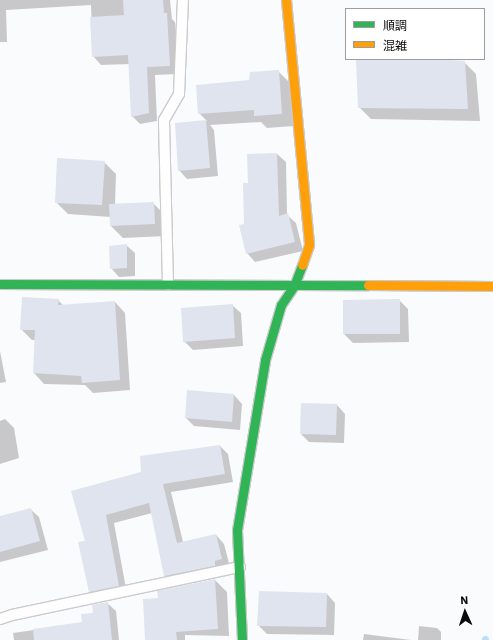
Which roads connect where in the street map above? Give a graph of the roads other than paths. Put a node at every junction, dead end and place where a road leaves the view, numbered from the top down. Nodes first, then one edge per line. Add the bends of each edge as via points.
1 (183, 0) edge
2 (286, 0) edge
3 (0, 284) edge
4 (168, 285) junction
5 (294, 286) junction
6 (493, 286) edge
7 (240, 567) junction
8 (0, 619) edge
9 (242, 640) edge

1 - 4 lane via 179,94 164,120
2 - 5 street via 309,245
3 - 4 street
4 - 5 street
5 - 6 street
5 - 7 street via 281,305 265,360 237,530
7 - 8 lane
7 - 9 street

